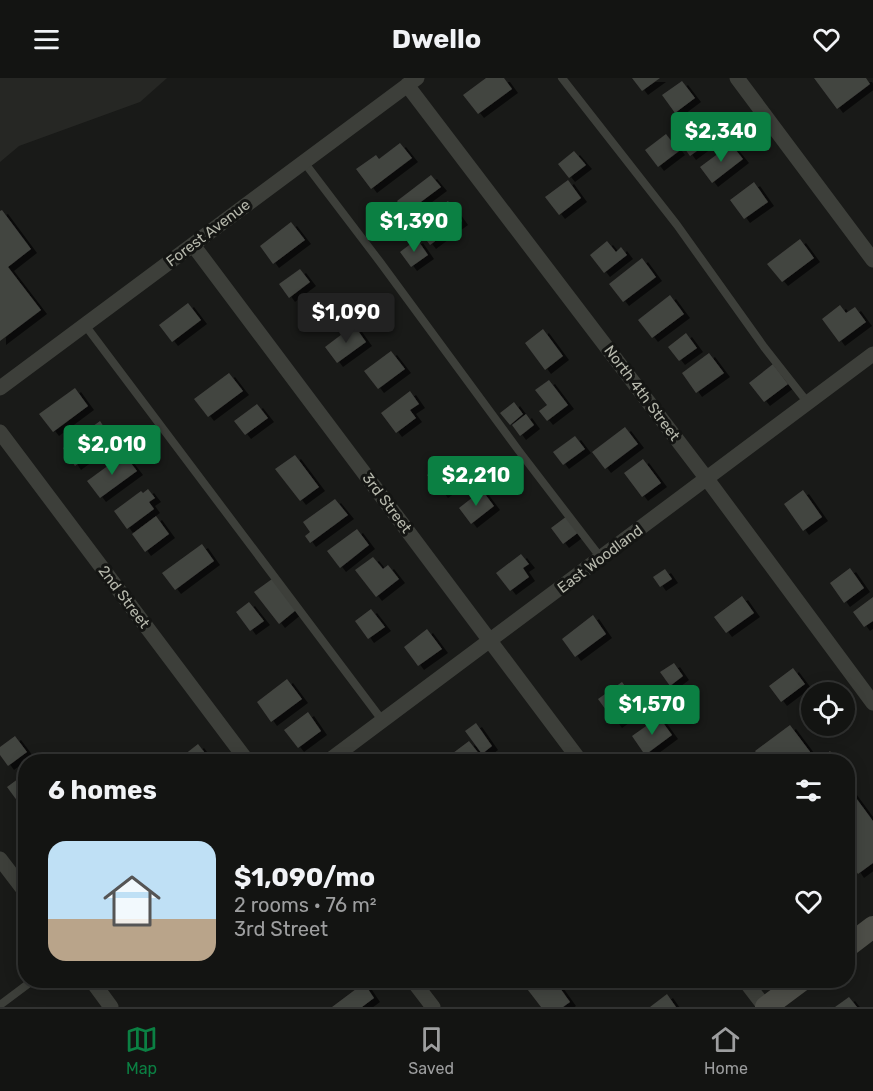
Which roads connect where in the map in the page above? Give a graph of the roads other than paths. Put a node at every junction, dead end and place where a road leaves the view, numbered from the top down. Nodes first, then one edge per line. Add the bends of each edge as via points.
1 (562, 78) edge
2 (737, 78) edge
3 (412, 81) edge
4 (304, 162) junction
5 (193, 244) junction
6 (873, 260) edge
7 (85, 325) junction
8 (873, 354) edge
9 (0, 388) edge
10 (808, 403) junction
11 (0, 432) edge
12 (707, 479) junction
13 (601, 558) junction
14 (490, 640) junction
15 (873, 703) edge
16 (382, 720) junction
17 (242, 754) edge
18 (337, 754) edge
19 (575, 754) edge
20 (0, 859) edge
21 (18, 883) edge
22 (873, 927) edge
23 (855, 941) edge
24 (23, 988) edge
25 (97, 988) edge
26 (418, 988) edge
27 (751, 988) edge
28 (792, 988) edge
29 (0, 1005) edge
30 (111, 1007) edge
31 (433, 1007) edge
32 (766, 1007) edge

1 - 10 lane
2 - 6 street
3 - 4 street, Forest Avenue
3 - 12 street, North 4th Street
4 - 5 street, Forest Avenue
4 - 13 lane
5 - 7 street, Forest Avenue
5 - 14 street, 3rd Street
7 - 9 street, Forest Avenue
7 - 16 lane
8 - 10 street, East Woodland
10 - 12 street, East Woodland
11 - 17 street, 2nd Street
12 - 13 street, East Woodland
12 - 15 street, North 4th Street
13 - 14 street, East Woodland
14 - 16 street, East Woodland
14 - 19 street, 3rd Street
16 - 18 street, East Woodland
20 - 21 street
22 - 23 main road
24 - 29 lane
25 - 30 street
26 - 31 street
27 - 32 street
28 - 32 main road

